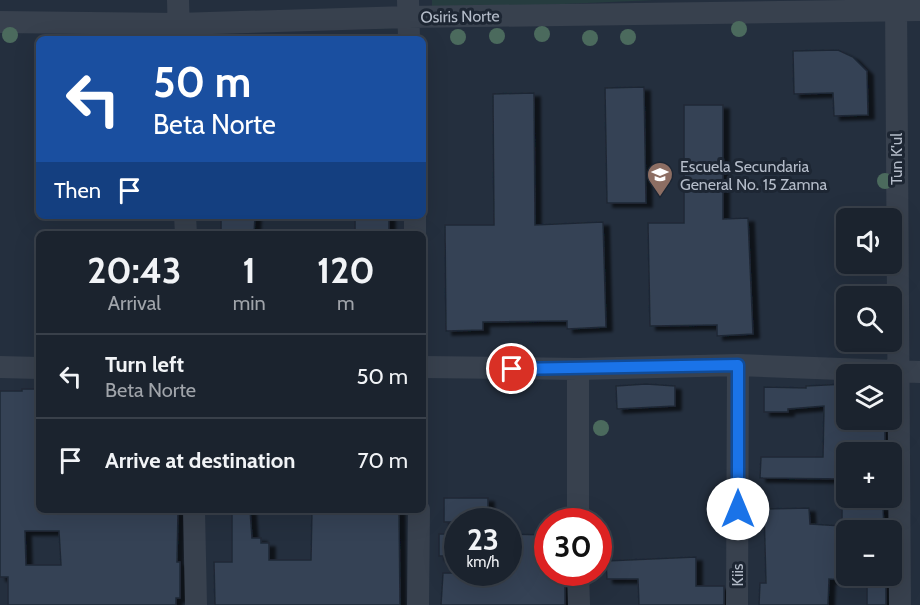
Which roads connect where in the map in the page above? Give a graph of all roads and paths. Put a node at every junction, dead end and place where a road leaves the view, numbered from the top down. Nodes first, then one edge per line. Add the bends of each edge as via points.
1 (178, 0) edge
2 (896, 4) edge
3 (920, 10) edge
4 (408, 19) edge
5 (0, 22) edge
6 (179, 31) edge
7 (897, 364) edge
8 (738, 365) junction
9 (0, 367) edge
10 (426, 367) edge
11 (36, 368) edge
12 (578, 369) junction
13 (836, 369) edge
14 (902, 372) edge
15 (920, 372) edge
16 (902, 424) edge
17 (909, 498) edge
18 (578, 508) edge
19 (194, 513) edge
20 (419, 513) edge
21 (578, 586) edge
22 (196, 605) edge
23 (418, 605) edge
24 (579, 605) edge
25 (737, 605) edge
26 (900, 605) edge

1 - 6 street
2 - 3 street, Osiris Norte
2 - 4 street, Osiris Norte
2 - 7 street, Tun K'ul
4 - 6 street, Osiris Norte
5 - 6 street, Osiris Norte
8 - 12 street
8 - 13 street
8 - 25 street, Kiis
9 - 11 street
10 - 12 street
12 - 18 street
14 - 15 street
16 - 17 street, Tun K'ul
17 - 26 street, Tun K'ul
19 - 22 street
20 - 23 street
21 - 24 street

